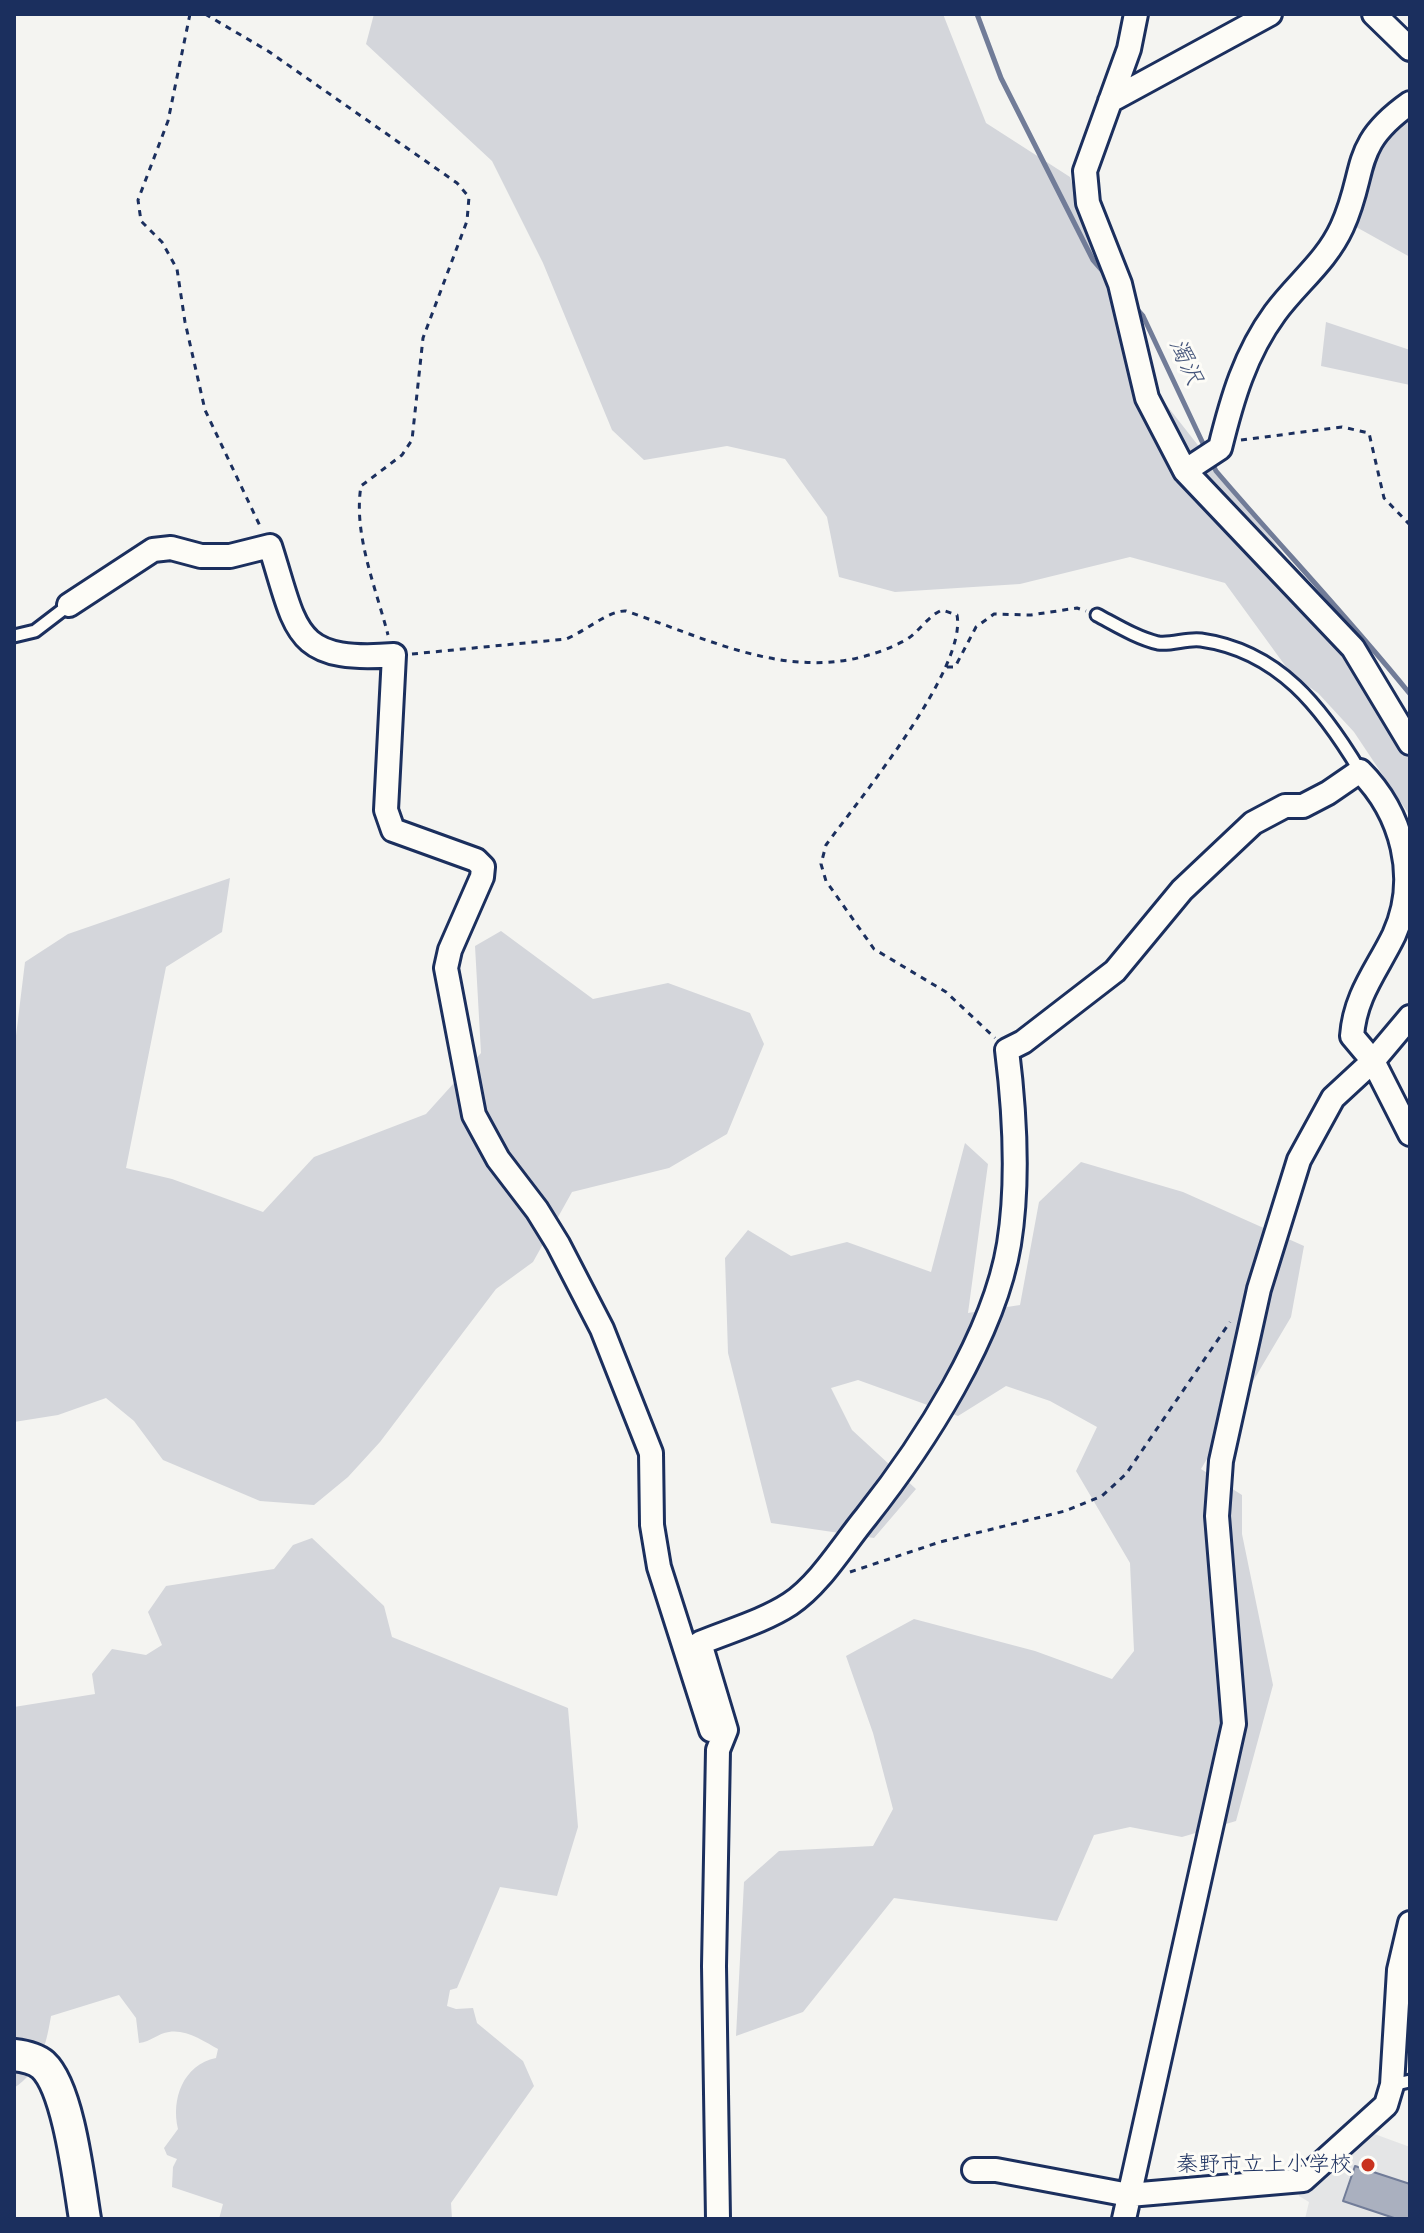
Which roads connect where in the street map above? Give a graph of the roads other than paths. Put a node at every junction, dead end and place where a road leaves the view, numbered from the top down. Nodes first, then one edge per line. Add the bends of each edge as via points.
1 (1136, 14) edge
2 (1270, 14) edge
3 (1374, 14) edge
4 (1410, 49) edge
5 (1110, 101) junction
6 (1410, 103) edge
7 (1185, 471) junction
8 (69, 605) joint
9 (1097, 615) road end
10 (14, 636) edge
11 (1410, 743) edge
12 (1360, 771) junction
13 (1410, 1017) edge
14 (1373, 1061) junction
15 (1410, 1134) edge
16 (718, 1750) junction
17 (1410, 1923) edge
18 (14, 2055) edge
19 (1401, 2083) edge
20 (974, 2170) dead end
21 (1129, 2195) junction
22 (85, 2219) edge
23 (718, 2219) edge
24 (1124, 2219) edge

1 - 5 street
2 - 5 street
3 - 4 street
5 - 7 street via 1085,171 1088,203 1120,284 1147,398
6 - 7 street via 1382,123 1363,155 1342,226 1312,275 1276,312 1247,357 1221,445
7 - 11 street via 1353,648
8 - 10 lane via 35,631
8 - 16 street via 153,550 230,556 270,546 294,621 307,642 330,655 394,655 386,810 393,830 483,867 446,968 474,1115 558,1244 602,1329 651,1453 652,1525 659,1567
9 - 12 lane via 1160,643 1200,640 1280,673 1329,719
12 - 14 street via 1381,792 1402,835 1406,864 1400,917 1353,1015 1352,1036
12 - 16 street via 1303,806 1285,806 1253,823 1182,890 1115,971 1007,1050 1014,1199 1008,1248 982,1337 895,1480 810,1585 790,1604 700,1643 726,1730
13 - 14 street
14 - 15 street
14 - 21 street via 1333,1098 1299,1160 1259,1289 1221,1461 1217,1516 1234,1724
16 - 23 street
17 - 19 street via 1399,1970
18 - 22 street via 42,2064 55,2083
19 - 21 street via 1386,2105 1303,2180
20 - 21 street
21 - 24 street

